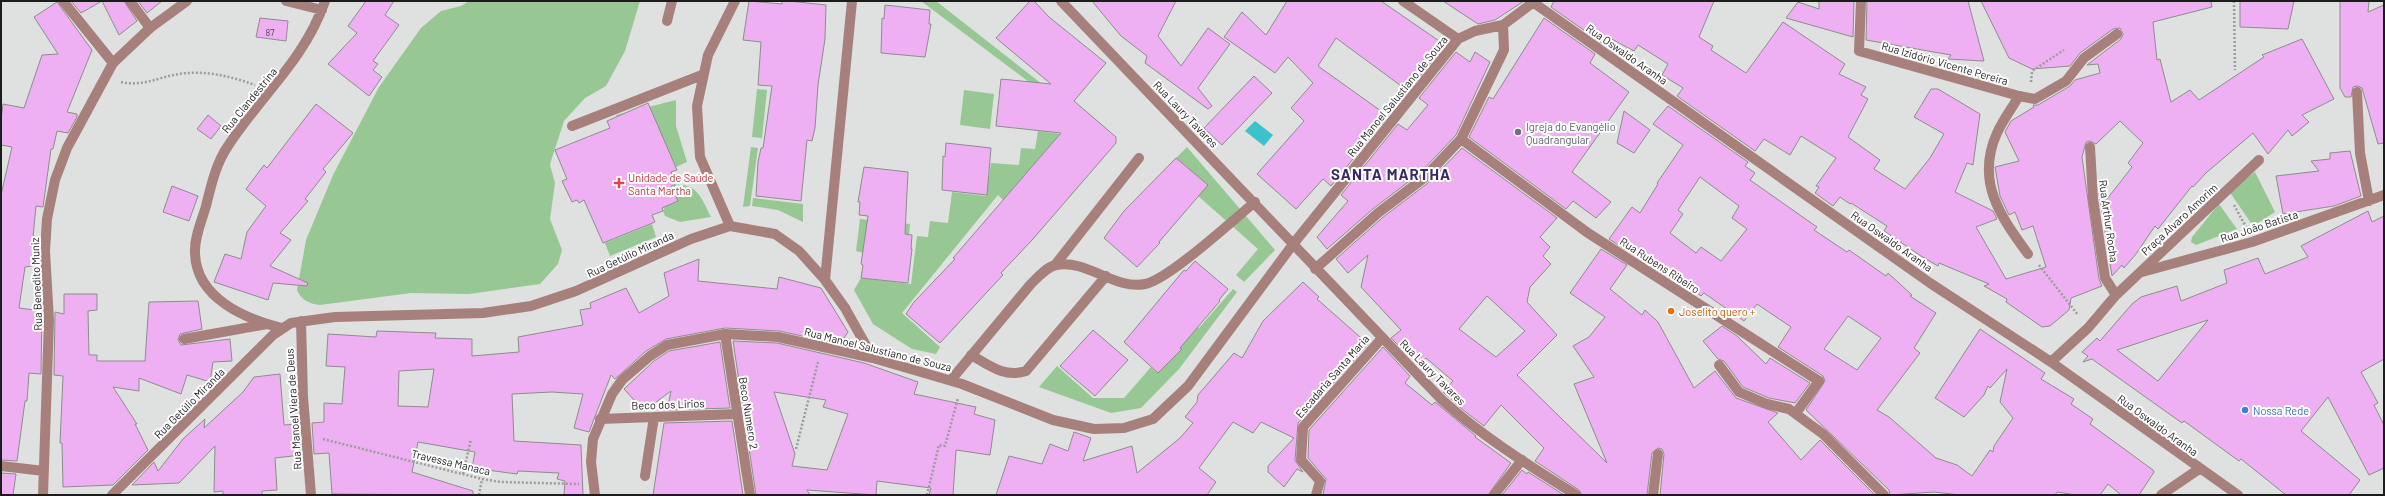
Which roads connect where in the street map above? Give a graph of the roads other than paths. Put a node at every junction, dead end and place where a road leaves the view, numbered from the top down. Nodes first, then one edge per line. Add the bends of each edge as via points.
1 (63, 1) edge
2 (130, 1) edge
3 (187, 1) edge
4 (286, 1) edge
5 (672, 1) edge
6 (735, 1) edge
7 (852, 1) edge
8 (1061, 1) edge
9 (1403, 1) edge
10 (1861, 1) edge
11 (1534, 2) edge
12 (324, 5) edge
13 (667, 21) dead end
14 (1503, 25) junction
15 (150, 28) junction
16 (2117, 34) dead end
17 (1458, 39) junction
18 (113, 63) junction
19 (702, 75) junction
20 (2357, 92) dead end
21 (2024, 97) junction
22 (572, 126) dead end
23 (1461, 139) junction
24 (2090, 147) dead end
25 (1139, 158) dead end
26 (2259, 160) dead end
27 (2384, 196) edge
28 (2369, 201) junction
29 (1255, 202) junction
30 (730, 226) junction
31 (1294, 243) junction
32 (2028, 254) road end
33 (1055, 265) junction
34 (1315, 269) junction
35 (2140, 273) junction
36 (1106, 276) junction
37 (825, 280) junction
38 (2116, 296) junction
39 (301, 321) junction
40 (266, 324) junction
41 (282, 328) junction
42 (725, 334) junction
43 (1382, 338) junction
44 (184, 339) dead end
45 (972, 355) junction
46 (872, 358) junction
47 (2051, 362) junction
48 (1719, 365) dead end
49 (951, 380) junction
50 (737, 414) junction
51 (1796, 414) junction
52 (654, 417) junction
53 (600, 419) junction
54 (1658, 454) dead end
55 (1522, 460) junction
56 (1, 466) edge
57 (2199, 469) junction
58 (44, 471) junction
59 (645, 476) dead end
60 (594, 490) edge
61 (43, 495) edge
62 (112, 495) edge
63 (310, 495) edge
64 (750, 495) edge
65 (1316, 495) edge
66 (1494, 495) edge
67 (1576, 495) edge
68 (1653, 495) edge
69 (1884, 495) edge
70 (2161, 495) edge
71 (2238, 495) edge

1 - 18 street
2 - 15 street
3 - 15 street, Rua Benedito Muniz
4 - 12 street
5 - 13 street
6 - 19 street via 708,55
7 - 37 street
8 - 29 street, Rua Laury Tavares via 1090,34
9 - 17 street
10 - 21 street, Rua Izidório Vicente Pereira via 1859,51
11 - 14 street
11 - 47 street, Rua Oswaldo Aranha via 1924,278
12 - 40 street, Rua Clandestrina via 305,46 286,74 226,148 212,184 195,252 199,274 215,297 236,312
14 - 17 street via 1475,31
14 - 23 street via 1504,50
15 - 18 street, Rua Benedito Muniz
16 - 21 street via 2084,58 2066,81 2035,99
17 - 31 street, Rua Manoel Salustiano de Souza
18 - 58 street, Rua Benedito Muniz via 67,148 55,180 47,219 45,251 49,320
19 - 22 street
19 - 30 street via 697,106 700,157
20 - 28 street via 2360,153
21 - 32 street, Rua Izidório Vicente Pereira via 1997,134 1988,170 1992,194 2004,221
23 - 34 street via 1424,178 1378,213
23 - 51 street, Rua Rubens Ribeiro via 1588,233 1819,381
24 - 38 street, Rua Arthur Rocha via 2093,200 2105,278
25 - 33 street
26 - 35 street, Praça Alvaro Amorim
27 - 28 street, Rua João Batista
28 - 35 street, Rua João Batista via 2252,242
29 - 31 street, Rua Laury Tavares
29 - 36 street via 1161,277 1146,284 1132,285
30 - 37 street, Rua Getúlio Miranda via 775,234 799,251
30 - 39 street, Rua Getúlio Miranda via 691,239 576,291 531,306 483,313 335,317
31 - 34 street, Rua Laury Tavares
31 - 49 street, Rua Manoel Salustiano de Souza via 1188,386 1153,419 1124,428 1094,429 1053,420
33 - 36 street via 1070,265
33 - 45 street via 1030,285
34 - 43 street, Rua Laury Tavares
35 - 38 street, Praça Alvaro Amorim
36 - 45 street via 1026,371 1005,374
37 - 46 street, Rua Getúlio Miranda via 861,335
38 - 47 street, Praça Alvaro Amorim via 2088,328
39 - 41 street, Rua Getúlio Miranda
39 - 63 street, Rua Manoel Viera de Deus via 301,363
40 - 41 street, Rua Clandestrina
40 - 44 street
41 - 62 street, Rua Getúlio Miranda
42 - 46 street, Rua Manoel Salustiano de Souza via 778,337
42 - 50 street, Beco Numero 2
42 - 53 street, Rua Manoel Salustiano de Souza via 668,345 650,356 622,380
43 - 55 street, Rua Laury Tavares via 1461,417
43 - 65 street, Escadaria Santa Maria via 1303,427 1301,460 1320,481
45 - 49 street
46 - 49 street, Rua Manoel Salustiano de Souza
47 - 57 street, Rua Oswaldo Aranha
48 - 51 street via 1739,392 1752,399 1789,409
50 - 52 street, Beco dos Lirios
50 - 64 street, Beco Numero 2
51 - 69 street via 1823,434
52 - 53 street, Beco dos Lirios
52 - 59 street
53 - 60 street, Rua Manoel Salustiano de Souza via 591,462
54 - 68 street
55 - 66 street
55 - 67 street, Rua Laury Tavares
56 - 58 street
57 - 70 street
57 - 71 street, Rua Oswaldo Aranha
58 - 61 street, Rua Benedito Muniz

